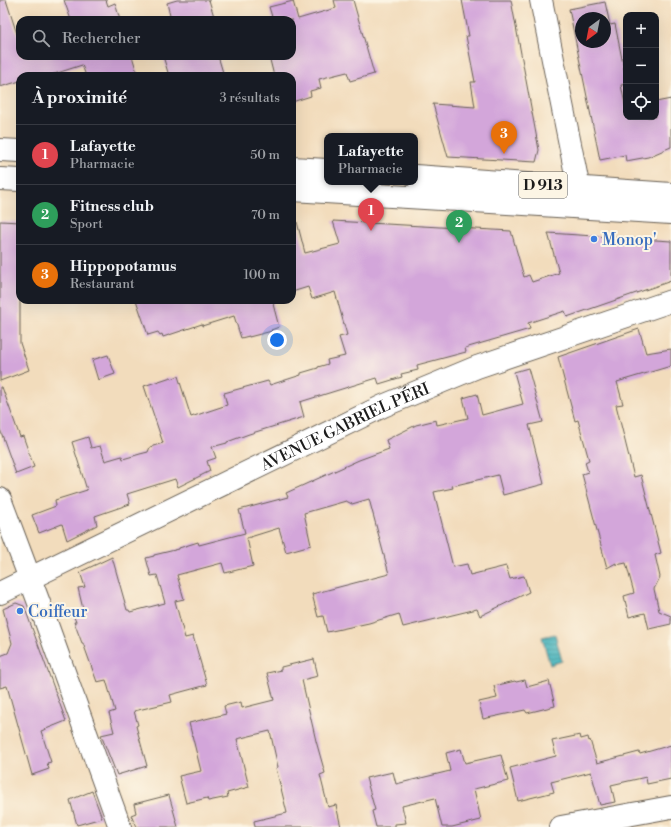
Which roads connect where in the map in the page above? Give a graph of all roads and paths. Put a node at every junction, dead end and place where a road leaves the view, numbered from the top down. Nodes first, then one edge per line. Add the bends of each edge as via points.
1 (541, 0) edge
2 (0, 150) edge
3 (16, 151) edge
4 (296, 168) edge
5 (324, 170) edge
6 (418, 176) edge
7 (0, 179) edge
8 (16, 180) edge
9 (296, 190) edge
10 (671, 194) edge
11 (581, 197) junction
12 (671, 213) edge
13 (671, 301) edge
14 (0, 500) edge
15 (30, 580) junction
16 (0, 593) edge
17 (671, 807) edge
18 (120, 827) edge
19 (561, 827) edge

1 - 11 main road
2 - 3 main road
4 - 5 main road
6 - 11 main road, D 913
7 - 8 main road
9 - 11 main road, D 913
10 - 11 main road, D 913
11 - 12 main road, D 913
13 - 15 main road, AVENUE GABRIEL PÉRI via 477,367 383,406
14 - 15 main road
15 - 16 main road, AVENUE GABRIEL PÉRI
15 - 18 main road
17 - 19 main road

